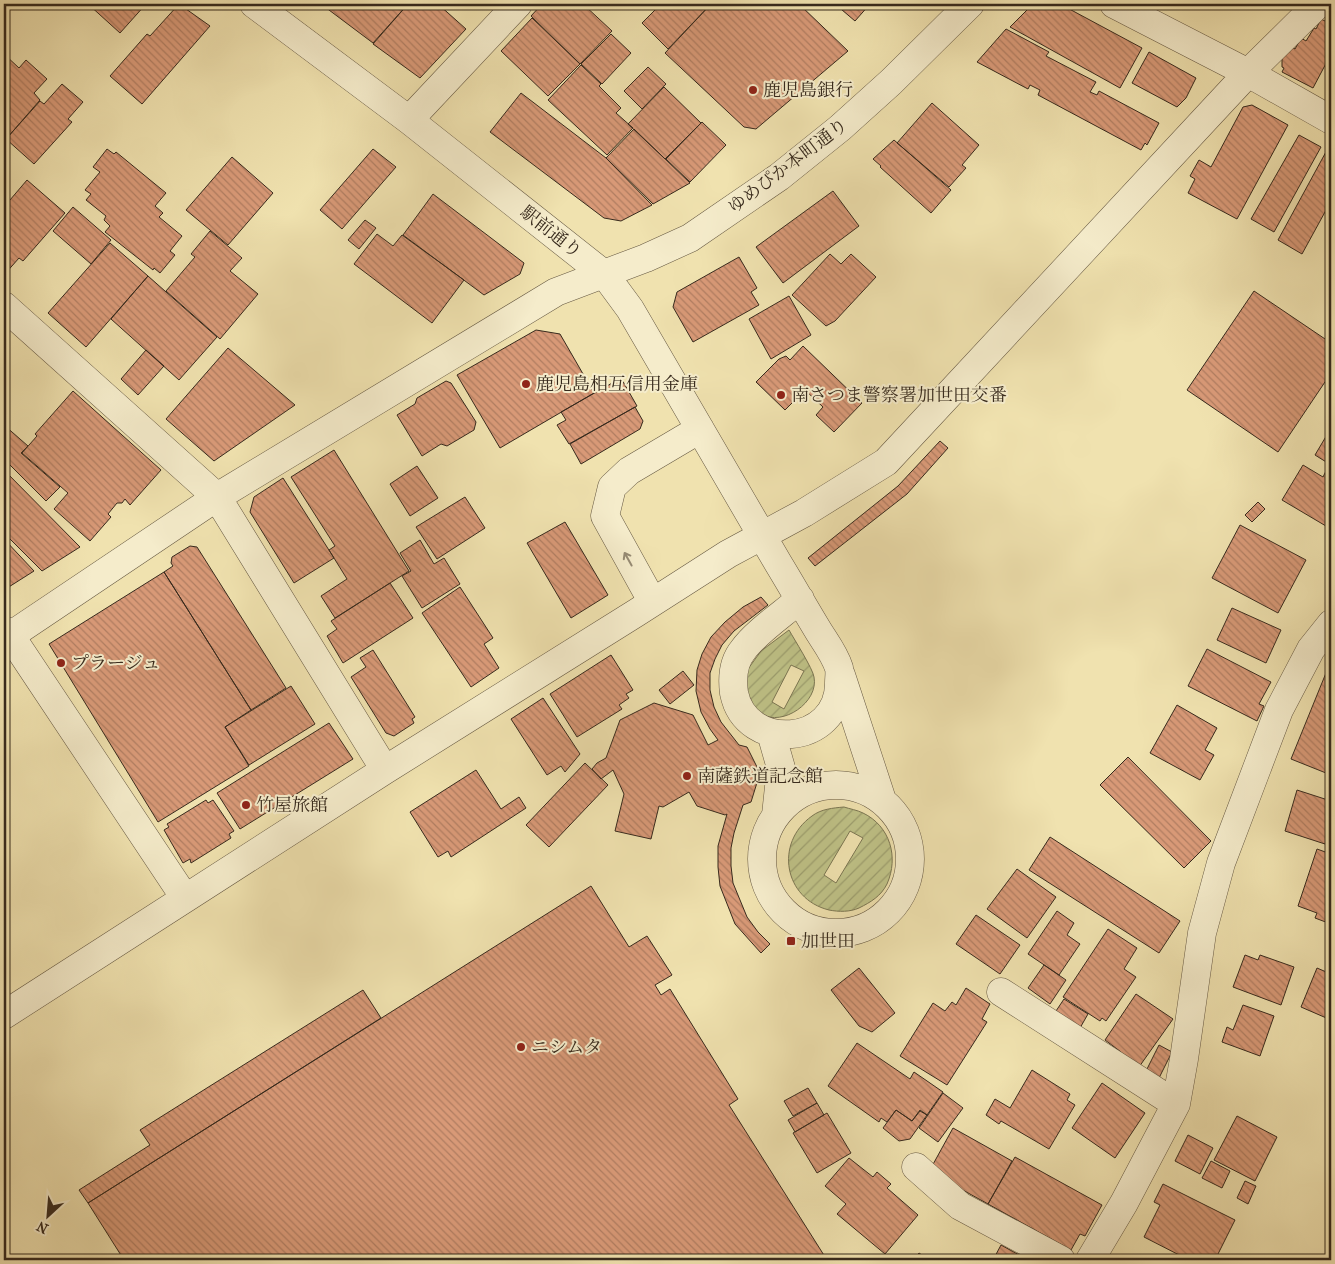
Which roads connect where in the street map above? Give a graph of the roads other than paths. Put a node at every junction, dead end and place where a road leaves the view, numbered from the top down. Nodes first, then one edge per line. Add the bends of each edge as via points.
1 (254, 4) edge
2 (518, 4) edge
3 (970, 4) edge
4 (1114, 4) edge
5 (1318, 4) edge
6 (1248, 73) junction
7 (409, 120) junction
8 (1331, 120) edge
9 (605, 274) junction
10 (4, 306) edge
11 (700, 429) junction
12 (217, 497) junction
13 (762, 536) junction
14 (800, 599) junction
15 (652, 601) junction
16 (1331, 624) edge
17 (6, 635) edge
18 (839, 669) junction
19 (771, 733) junction
20 (385, 770) junction
21 (882, 800) junction
22 (776, 815) junction
23 (185, 898) junction
24 (1001, 992) dead end
25 (4, 1016) edge
26 (1176, 1104) junction
27 (916, 1167) dead end
28 (1061, 1260) edge
29 (1090, 1260) edge

1 - 7 street, 駅前通り
2 - 7 street
3 - 9 street, ゆめぴか本町通り via 840,128 778,177 690,238
4 - 6 street
5 - 6 street
6 - 8 street
6 - 13 street via 886,462
7 - 9 street, 駅前通り
9 - 11 street, 駅前通り via 630,309
9 - 12 street, ゆめぴか本町通り via 556,292
10 - 12 street
11 - 13 street, 駅前通り
15 -> 11 street via 605,516 612,487 628,471
12 - 17 street, ゆめぴか本町通り
12 - 20 street
13 - 14 street, 駅前通り
13 - 15 street
14 - 18 street
14 - 19 street via 743,650 735,665 732,682 743,714 756,726
15 - 20 street
16 - 26 street via 1311,649 1280,710 1221,863 1202,933
17 - 23 street
18 - 19 street via 839,692 821,723 806,732 789,735
18 - 21 street
19 - 22 street via 781,768
20 - 23 street
21 - 22 street via 861,788 838,785 814,788 792,798
21 - 22 street via 899,818 909,842 911,866 905,890 891,911 871,926 847,933 822,932 799,924 780,908 766,886 762,862 764,837
23 - 25 street
24 - 26 street
26 - 29 street
27 - 28 street via 960,1206

